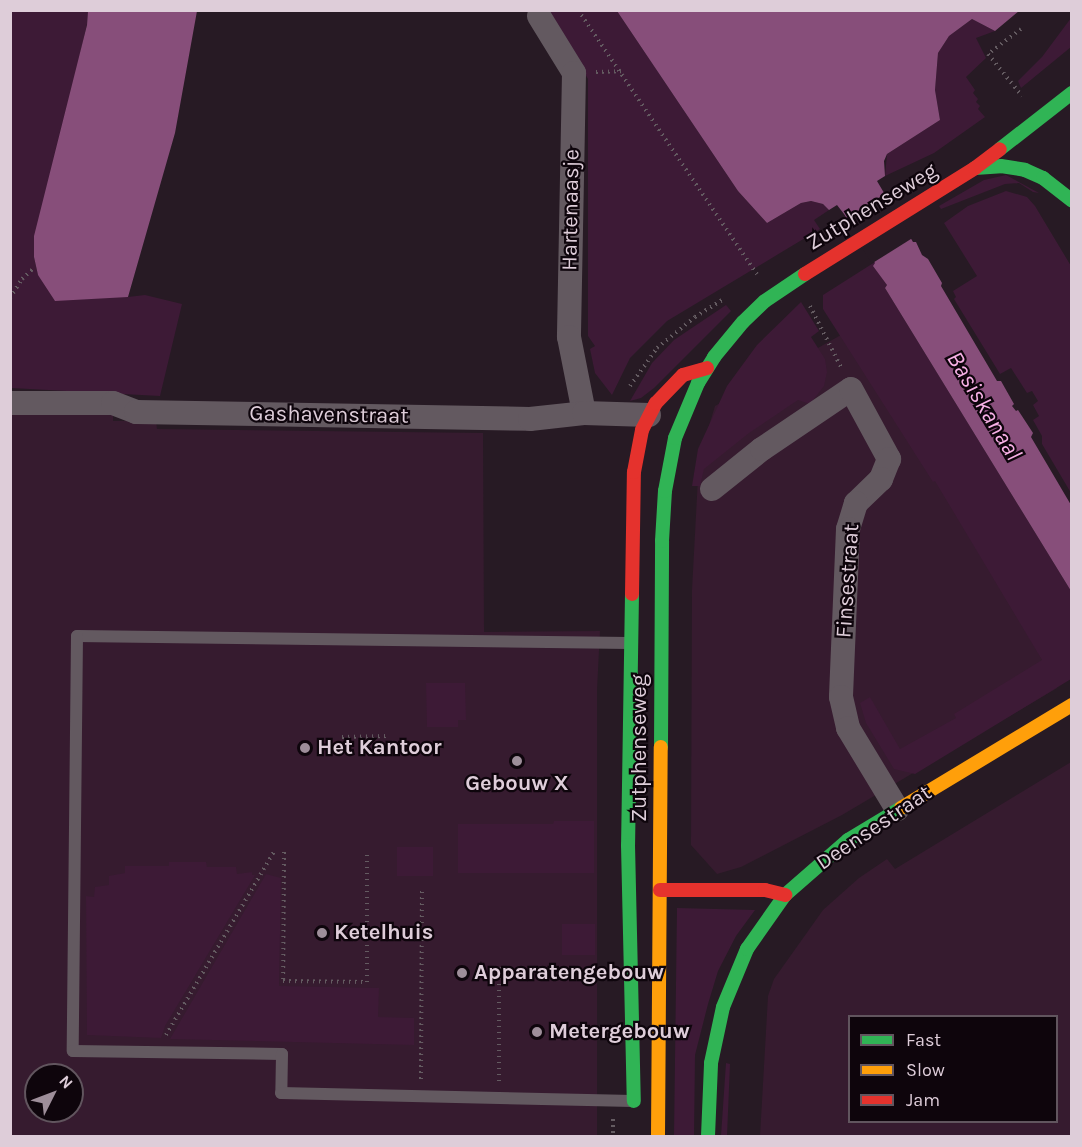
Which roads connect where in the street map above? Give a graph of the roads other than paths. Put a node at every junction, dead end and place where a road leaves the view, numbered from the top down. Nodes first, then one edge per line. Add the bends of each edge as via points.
1 (539, 16) dead end
2 (1071, 93) edge
3 (975, 168) junction
4 (1071, 201) edge
5 (707, 368) junction
6 (10, 403) edge
7 (584, 413) junction
8 (649, 415) junction
9 (712, 489) dead end
10 (629, 643) junction
11 (1071, 705) edge
12 (897, 809) junction
13 (629, 888) junction
14 (660, 890) junction
15 (785, 895) junction
16 (633, 1101) joint
17 (658, 1137) edge
18 (708, 1137) edge

1 - 7 street, Hartenaasje via 574,73 568,337
2 - 3 street, Zutphenseweg
3 - 4 street via 1001,166 1025,170 1043,178
3 - 5 street, Zutphenseweg via 794,280 742,322
5 - 8 street, Zutphenseweg via 683,375 665,391
5 - 14 street, Zutphenseweg via 675,438 664,501
6 - 7 street, Gashavenstraat via 112,403 136,412 506,418
7 - 8 street, Gashavenstraat
8 - 10 street, Zutphenseweg via 634,472
9 - 12 street, Finsestraat via 851,388 889,459 880,479 856,502 848,528 841,697 848,728
10 - 13 street, Zutphenseweg
10 - 16 lane via 77,636 73,1051 282,1054 281,1093
11 - 12 street, Deensestraat
12 - 15 street, Deensestraat via 833,851
13 - 14 street
13 - 16 street, Zutphenseweg
14 - 15 street via 765,890
14 - 17 street, Zutphenseweg
15 - 18 street via 747,949 723,1006 711,1063

